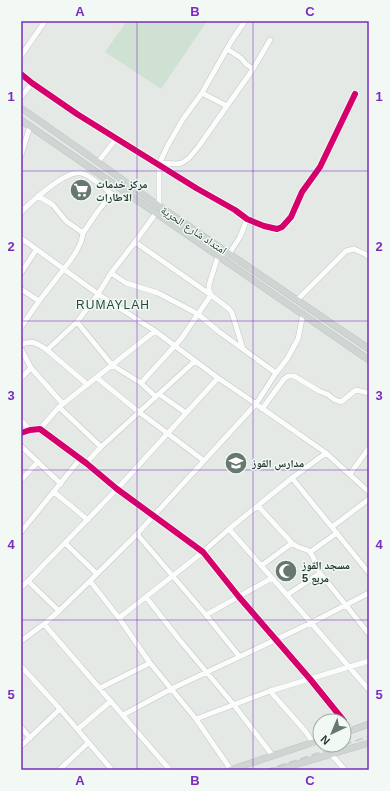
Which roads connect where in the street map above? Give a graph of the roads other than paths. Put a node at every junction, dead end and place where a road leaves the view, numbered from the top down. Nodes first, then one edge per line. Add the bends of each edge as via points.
1 (45, 21) edge
2 (244, 21) edge
3 (270, 40) dead end
4 (228, 49) junction
5 (21, 56) edge
6 (253, 69) junction
7 (21, 74) edge
8 (32, 84) junction
9 (202, 93) junction
10 (355, 94) dead end
11 (21, 97) edge
12 (227, 106) junction
13 (21, 108) edge
14 (21, 120) edge
15 (30, 126) junction
16 (116, 139) junction
17 (87, 154) junction
18 (21, 155) edge
19 (82, 162) junction
20 (98, 162) junction
21 (159, 164) junction
22 (99, 173) junction
23 (92, 179) junction
24 (120, 188) junction
25 (112, 194) junction
26 (38, 196) junction
27 (159, 206) junction
28 (21, 213) edge
29 (156, 213) junction
30 (247, 219) junction
31 (84, 233) junction
32 (21, 238) edge
33 (135, 242) junction
34 (36, 250) junction
35 (229, 254) junction
36 (218, 256) junction
37 (369, 257) edge
38 (63, 269) junction
39 (21, 273) edge
40 (111, 273) junction
41 (21, 289) edge
42 (98, 294) junction
43 (211, 295) junction
44 (297, 300) junction
45 (39, 301) junction
46 (198, 314) junction
47 (303, 314) junction
48 (77, 322) junction
49 (21, 327) edge
50 (155, 331) junction
51 (21, 345) edge
52 (175, 346) junction
53 (21, 349) edge
54 (243, 349) junction
55 (369, 349) edge
56 (47, 350) junction
57 (369, 360) edge
58 (194, 361) junction
59 (112, 365) junction
60 (31, 368) junction
61 (276, 373) junction
62 (21, 378) edge
63 (97, 378) junction
64 (218, 378) junction
65 (141, 383) junction
66 (88, 384) junction
67 (369, 393) edge
68 (157, 396) junction
69 (256, 404) junction
70 (61, 406) junction
71 (262, 409) junction
72 (139, 412) junction
73 (186, 413) junction
74 (21, 420) edge
75 (40, 429) junction
76 (30, 430) junction
77 (21, 433) edge
78 (167, 433) junction
79 (21, 446) edge
80 (101, 448) junction
81 (369, 448) edge
82 (326, 453) junction
83 (80, 459) junction
84 (203, 460) junction
85 (38, 462) junction
86 (86, 463) junction
87 (350, 474) junction
88 (292, 478) junction
89 (21, 480) edge
90 (61, 484) junction
91 (117, 489) junction
92 (54, 492) junction
93 (369, 492) edge
94 (369, 499) edge
95 (258, 506) junction
96 (153, 515) junction
97 (88, 520) junction
98 (332, 527) junction
99 (229, 529) junction
100 (21, 532) edge
101 (337, 533) junction
102 (136, 534) junction
103 (64, 543) junction
104 (292, 543) junction
105 (203, 552) junction
106 (310, 552) junction
107 (261, 566) junction
108 (320, 573) junction
109 (369, 573) edge
110 (97, 574) junction
111 (173, 576) junction
112 (272, 578) junction
113 (28, 581) junction
114 (90, 581) junction
115 (21, 587) edge
116 (369, 593) edge
117 (287, 595) junction
118 (146, 597) junction
119 (239, 597) junction
120 (345, 605) junction
121 (59, 611) junction
122 (206, 615) junction
123 (119, 618) junction
124 (311, 623) junction
125 (44, 624) junction
126 (369, 634) edge
127 (276, 639) junction
128 (21, 641) edge
129 (239, 656) junction
130 (369, 661) edge
131 (150, 663) junction
132 (21, 666) edge
133 (349, 667) junction
134 (207, 672) junction
135 (310, 679) junction
136 (100, 688) junction
137 (171, 689) junction
138 (369, 690) edge
139 (270, 692) junction
140 (111, 701) junction
141 (234, 705) junction
142 (60, 709) junction
143 (338, 713) edge
144 (123, 715) junction
145 (196, 719) junction
146 (369, 724) edge
147 (21, 727) edge
148 (78, 729) junction
149 (352, 730) edge
150 (30, 738) junction
151 (312, 741) edge
152 (312, 742) edge
153 (88, 743) junction
154 (369, 743) edge
155 (21, 746) edge
156 (331, 754) junction
157 (273, 756) junction
158 (291, 768) edge
159 (61, 770) edge
160 (112, 770) edge
161 (170, 770) edge
162 (230, 770) edge
163 (277, 770) edge
164 (345, 770) edge

1 - 5 street
2 - 4 street
3 - 6 street
4 - 6 street
4 - 9 street
6 - 12 street
7 - 8 street
8 - 11 street
8 - 16 street
9 - 12 street
9 - 21 street via 183,119
10 - 30 street via 320,167 302,192 291,217 277,229
12 - 21 street via 189,158 182,163
13 - 17 main road, امتداد شارع الحرية
14 - 15 main road, امتداد شارع الحرية
15 - 18 street
15 - 19 main road, امتداد شارع الحرية
16 - 20 street
16 - 21 street
17 - 19 main road
17 - 20 main road, امتداد شارع الحرية
19 - 22 main road, امتداد شارع الحرية
20 - 27 main road, امتداد شارع الحرية
21 - 27 street
21 - 30 street
22 - 23 street
22 - 24 main road, امتداد شارع الحرية
23 - 25 street
23 - 26 street via 80,173 73,173
24 - 25 street
24 - 29 main road, امتداد شارع الحرية
25 - 31 street
26 - 28 street
26 - 31 street
27 - 35 main road, امتداد شارع الحرية
29 - 33 street
29 - 36 main road, امتداد شارع الحرية
30 - 35 street via 240,237
31 - 38 street via 76,252
32 - 34 street
33 - 40 street
33 - 43 street
34 - 38 street
34 - 39 street
35 - 44 main road, امتداد شارع الحرية
36 - 43 street via 209,285
36 - 47 main road, امتداد شارع الحرية
37 - 44 street via 354,249 346,251
38 - 42 street
38 - 45 street
40 - 42 street
40 - 46 street via 126,283 158,293
41 - 45 street
42 - 48 street
42 - 50 street
43 - 46 street
43 - 54 street via 232,313
44 - 55 main road, امتداد شارع الحرية
45 - 49 street
46 - 52 street
46 - 54 street
47 - 57 main road, امتداد شارع الحرية
47 - 61 street via 298,339
48 - 56 street
48 - 59 street
50 - 52 street
50 - 59 street
51 - 56 street via 30,342
52 - 58 street
52 - 65 street
53 - 60 street
54 - 61 street
56 - 66 street
58 - 64 street
58 - 68 street
59 - 63 street
59 - 65 street
60 - 62 street
60 - 70 street
61 - 69 street
63 - 66 street
63 - 72 street
64 - 69 street
64 - 73 street
65 - 68 street
66 - 70 street
67 - 71 street via 356,390 340,402 290,376 284,379
68 - 72 street
68 - 73 street
69 - 71 street
69 - 84 street
70 - 75 street
70 - 80 street
71 - 82 street
72 - 78 street
72 - 80 street
73 - 78 street
74 - 76 street
75 - 76 street
75 - 83 street
76 - 77 street
78 - 84 street
78 - 91 street
79 - 85 street
80 - 86 street
81 - 87 street
82 - 87 street
82 - 88 street
83 - 86 street
83 - 90 street
84 - 96 street
85 - 89 street
85 - 90 street
86 - 91 street
87 - 93 street
88 - 95 street
88 - 98 street
90 - 92 street
91 - 96 street
91 - 97 street
92 - 97 street
92 - 100 street
94 - 98 street
95 - 99 street
95 - 104 street
96 - 102 street
96 - 105 street
97 - 103 street
98 - 101 street
99 - 105 street
99 - 107 street
101 - 106 street
101 - 109 street
102 - 110 street
102 - 111 street
103 - 110 street
103 - 113 street
104 - 106 street
104 - 107 street
105 - 111 street
105 - 119 street
106 - 108 street
107 - 112 street
108 - 117 street
108 - 120 street
110 - 114 street
111 - 118 street
111 - 122 street
112 - 117 street
112 - 119 street
113 - 115 street
113 - 121 street
114 - 121 street
114 - 123 street
116 - 120 street
117 - 124 street
118 - 123 street
118 - 134 street
119 - 122 street
119 - 127 street
120 - 124 street
120 - 126 street
121 - 125 street
122 - 129 street
123 - 131 street
124 - 127 street
124 - 133 street
125 - 128 street
125 - 136 street
127 - 129 street
127 - 135 street
129 - 134 street
130 - 133 street
131 - 136 street
131 - 137 street
132 - 142 street
133 - 135 street
133 - 138 street
134 - 137 street
134 - 141 street
135 - 139 street
135 - 143 street
136 - 140 street
137 - 144 street
137 - 145 street
139 - 141 street
139 - 151 street
140 - 144 street
140 - 148 street
141 - 145 street
141 - 157 street
142 - 148 street
142 - 150 street
144 - 161 street
145 - 162 street
146 - 149 main road
147 - 150 street
148 - 153 street
150 - 155 street
152 - 157 main road
153 - 159 street
153 - 160 street
154 - 156 main road
156 - 158 main road
156 - 164 street
157 - 162 main road
158 - 163 main road

